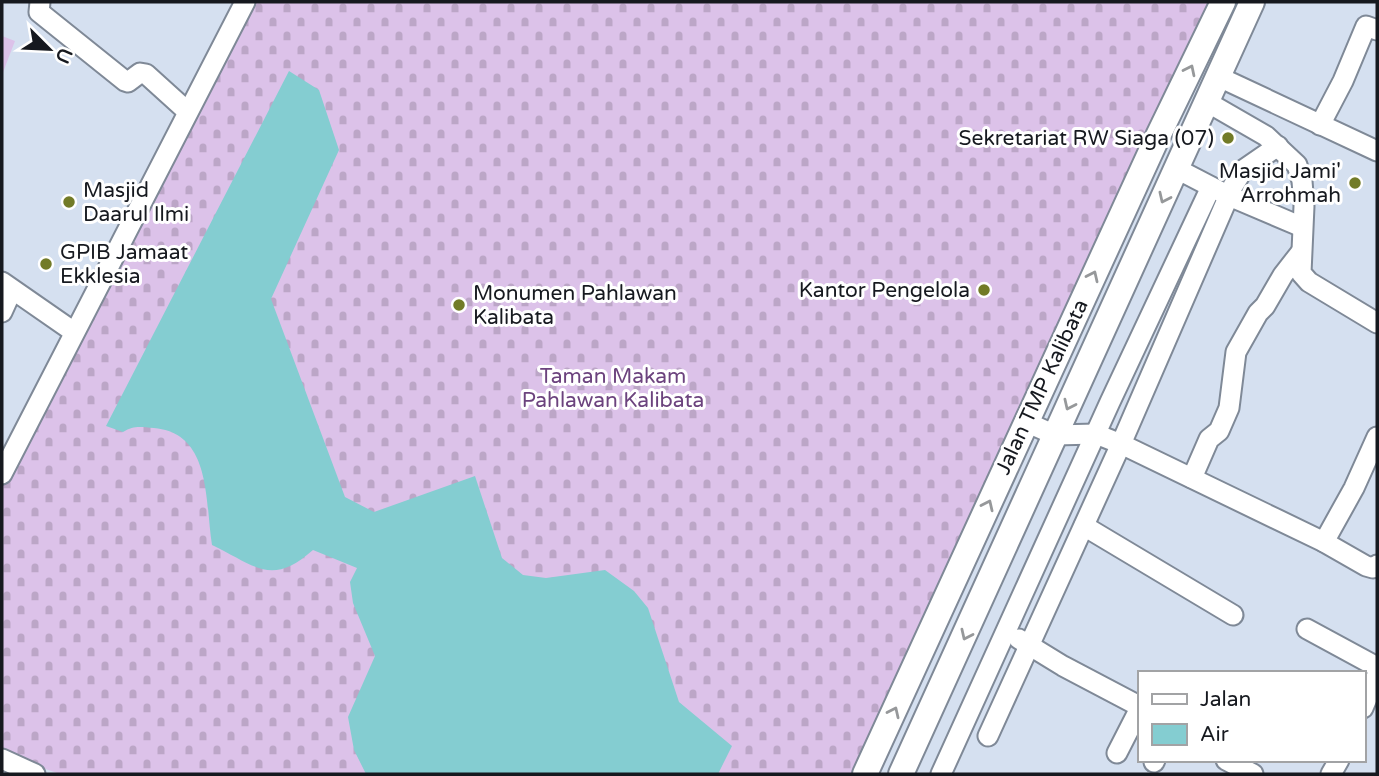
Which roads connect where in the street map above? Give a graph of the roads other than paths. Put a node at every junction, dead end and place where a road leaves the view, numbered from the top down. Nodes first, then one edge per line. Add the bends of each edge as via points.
1 (40, 2) edge
2 (245, 2) edge
3 (1223, 2) edge
4 (1252, 2) edge
5 (1377, 30) edge
6 (1219, 77) junction
7 (1207, 102) junction
8 (188, 113) junction
9 (1320, 125) junction
10 (1158, 136) junction
11 (1278, 146) junction
12 (1377, 151) edge
13 (1180, 161) junction
14 (1211, 187) junction
15 (1229, 196) junction
16 (1302, 227) junction
17 (1301, 251) junction
18 (7, 286) edge
19 (2, 312) edge
20 (1377, 323) edge
21 (74, 332) junction
22 (1026, 422) junction
23 (1055, 435) junction
24 (1096, 435) junction
25 (1377, 437) edge
26 (1121, 444) junction
27 (2, 474) edge
28 (1192, 478) junction
29 (1083, 526) junction
30 (1324, 542) junction
31 (1374, 569) edge
32 (953, 581) junction
33 (986, 591) junction
34 (1233, 615) dead end
35 (1307, 629) dead end
36 (1005, 633) junction
37 (1029, 644) junction
38 (1377, 667) edge
39 (1377, 675) edge
40 (1365, 703) edge
41 (1138, 707) edge
42 (1138, 710) edge
43 (988, 736) dead end
44 (1117, 753) dead end
45 (2, 759) edge
46 (1230, 762) edge
47 (35, 774) edge
48 (865, 774) edge
49 (901, 774) edge
50 (941, 774) edge
51 (1253, 774) edge

1 - 8 street via 39,12 125,81 146,74
2 - 8 street
10 -> 3 main road, Jalan TMP Kalibata
4 - 6 main road, Jalan TMP Kalibata
5 - 9 street via 1366,26
6 - 7 main road, Jalan TMP Kalibata
6 - 9 street
7 - 11 street
7 - 13 main road, Jalan TMP Kalibata
8 - 21 street
9 - 12 street
10 - 13 main road via 1160,144 1178,154
22 -> 10 main road, Jalan TMP Kalibata
11 - 15 street via 1243,170
11 - 16 street via 1297,165 1302,180
13 - 14 street
13 -> 23 main road, Jalan TMP Kalibata
14 - 15 street
14 - 24 street
15 - 16 street
15 - 26 street
16 - 17 street
17 - 20 street via 1301,273 1309,282
17 - 28 street via 1236,352 1229,408
18 - 19 street
18 - 21 street
21 - 27 street
22 - 23 street
32 -> 22 main road, Jalan TMP Kalibata
23 - 24 street
23 - 33 main road, Jalan TMP Kalibata
24 - 26 street
24 - 36 street
25 - 30 street
26 - 28 street
26 - 29 street
28 - 30 street
29 - 34 street
29 - 37 street
30 - 31 street
32 - 33 main road via 972,575
48 -> 32 main road, Jalan TMP Kalibata
33 -> 49 main road, Jalan TMP Kalibata
35 - 38 street
36 - 37 street
36 - 50 street
37 - 41 street
37 - 43 street
39 - 40 street
42 - 44 street
45 - 47 street
46 - 51 street

